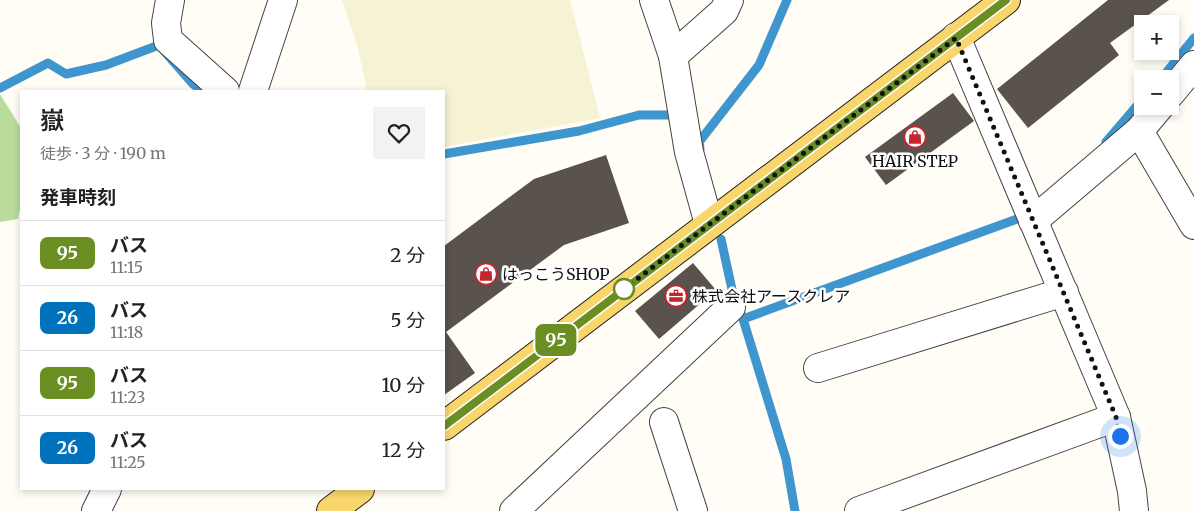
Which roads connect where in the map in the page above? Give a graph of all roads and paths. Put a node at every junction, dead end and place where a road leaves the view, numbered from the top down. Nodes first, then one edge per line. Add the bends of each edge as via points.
1 (170, 0) edge
2 (282, 0) edge
3 (654, 0) edge
4 (729, 0) edge
5 (1006, 0) edge
6 (956, 38) junction
7 (673, 56) junction
8 (1194, 65) edge
9 (1179, 83) edge
10 (224, 90) edge
11 (253, 90) edge
12 (1152, 115) edge
13 (1139, 131) junction
14 (1031, 215) junction
15 (709, 224) junction
16 (1194, 225) edge
17 (1064, 292) junction
18 (731, 308) dead end
19 (818, 368) dead end
20 (1116, 417) junction
21 (664, 422) dead end
22 (445, 425) edge
23 (106, 490) edge
24 (359, 490) edge
25 (523, 508) edge
26 (96, 511) edge
27 (331, 511) edge
28 (693, 511) edge
29 (858, 511) edge
30 (1134, 511) edge

1 - 10 street via 166,22 168,40
2 - 11 street
3 - 7 street
4 - 7 street via 724,12
5 - 6 main road
6 - 14 street
6 - 15 main road
7 - 15 street via 689,152
8 - 9 street
12 - 13 street
13 - 14 street
13 - 16 street
14 - 17 street
15 - 22 main road
17 - 19 street
17 - 20 street
18 - 25 street
20 - 29 street
20 - 30 street
21 - 28 street
23 - 26 street
24 - 27 main road

